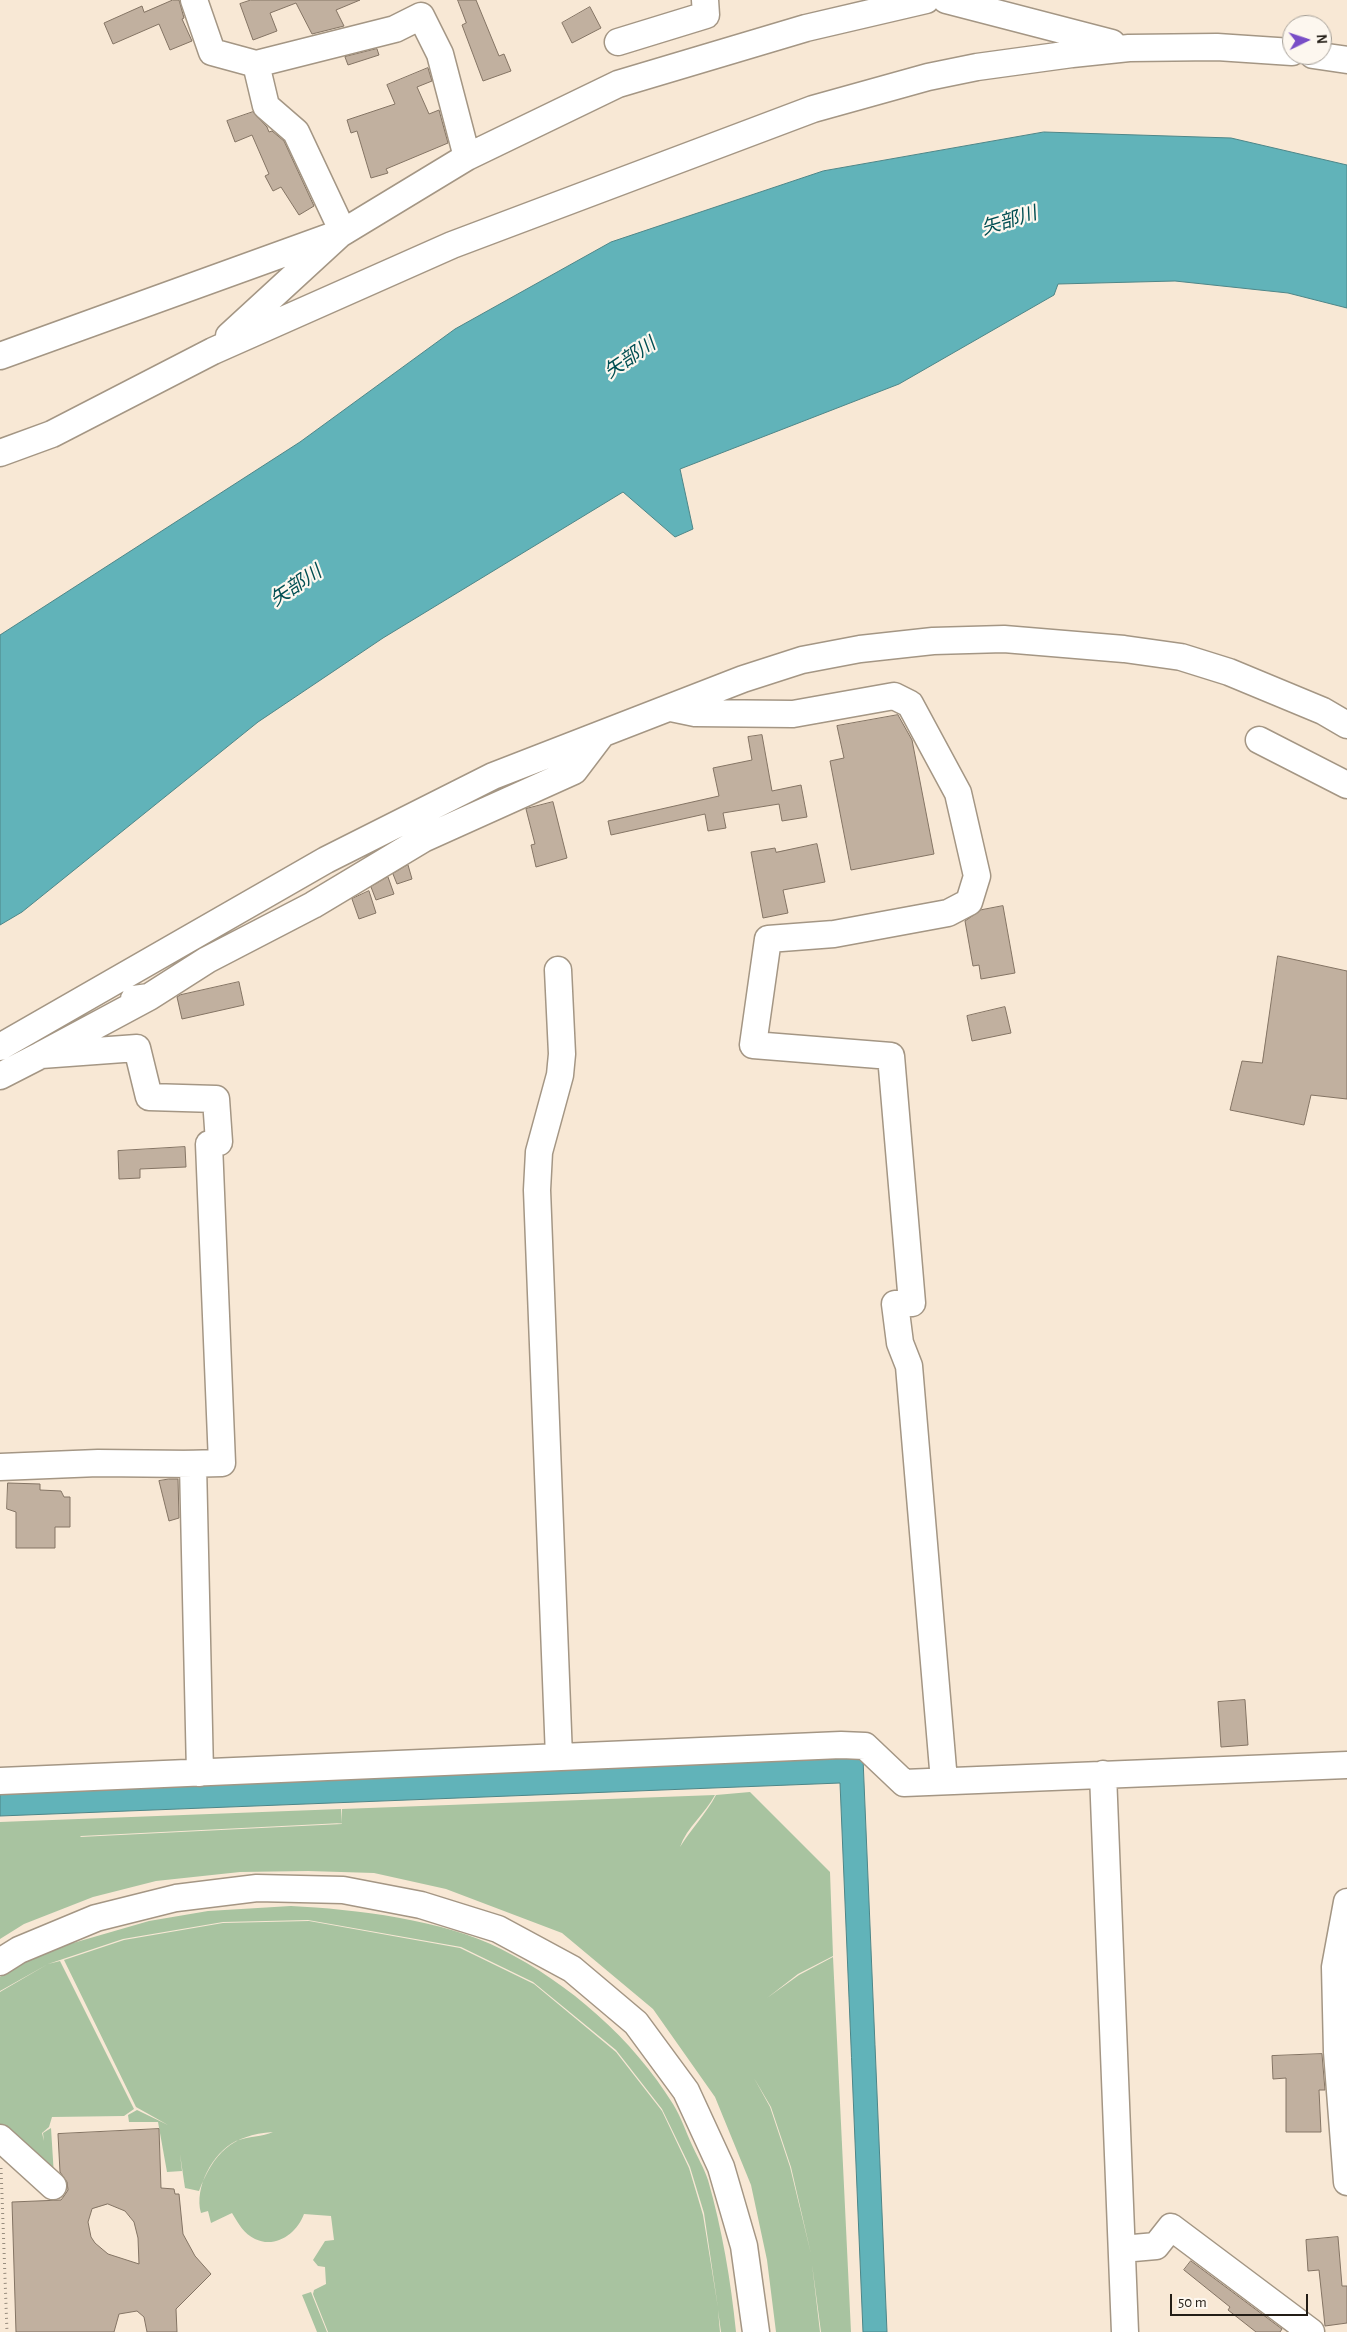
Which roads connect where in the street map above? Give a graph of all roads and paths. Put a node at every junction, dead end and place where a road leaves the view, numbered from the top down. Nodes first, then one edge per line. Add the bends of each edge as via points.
1 (194, 0) edge
2 (706, 0) edge
3 (926, 0) edge
4 (946, 0) edge
5 (420, 8) edge
6 (618, 42) dead end
7 (1129, 48) junction
8 (1282, 51) edge
9 (1332, 58) edge
10 (1347, 60) edge
11 (256, 64) junction
12 (467, 157) junction
13 (343, 232) junction
14 (212, 351) junction
15 (0, 356) edge
16 (0, 453) edge
17 (671, 708) junction
18 (1345, 725) edge
19 (603, 734) junction
20 (1259, 740) dead end
21 (1347, 785) edge
22 (558, 970) dead end
23 (149, 996) junction
24 (60, 1012) junction
25 (0, 1047) edge
26 (41, 1055) junction
27 (0, 1076) edge
28 (184, 1464) junction
29 (0, 1467) edge
30 (560, 1757) junction
31 (1347, 1765) edge
32 (200, 1773) junction
33 (1103, 1774) junction
34 (0, 1781) edge
35 (944, 1781) junction
36 (1347, 1902) edge
37 (0, 1962) edge
38 (0, 2138) edge
39 (1347, 2182) edge
40 (52, 2186) dead end
41 (1122, 2249) junction
42 (7, 2332) edge
43 (756, 2332) edge
44 (1126, 2332) edge
45 (1311, 2332) edge

1 - 11 street via 212,52
2 - 6 street via 706,16
3 - 12 street via 806,28 618,84
4 - 7 street
5 - 11 street via 395,30
5 - 12 street via 440,54
7 - 8 street via 1217,47
7 - 14 street via 977,67 813,109 452,245
9 - 10 street
11 - 13 street via 266,106 296,132
12 - 13 street
13 - 14 street
13 - 15 street
14 - 16 street via 82,420
17 - 18 street via 802,660 860,649 933,641 1004,639 1074,643 1180,657 1230,672 1323,711
17 - 19 street
17 - 35 street via 695,713 793,714 894,696 910,704 958,793 977,876 969,902 948,912 843,932 768,939 753,1045 890,1056 912,1303 895,1304 900,1343 909,1366
19 - 23 street via 574,771 423,839 313,905 207,960
19 - 24 street via 493,776 326,860
20 - 21 street
22 - 30 street via 560,1075 539,1152 537,1190
23 - 24 street
23 - 26 street
24 - 25 street
26 - 27 street
26 - 28 street via 137,1048 149,1097 216,1099 219,1142 209,1144 222,1463
28 - 29 street
28 - 32 street via 193,1464
30 - 32 street
30 - 35 street via 865,1746 904,1783
31 - 33 street
32 - 34 street
33 - 35 street
33 - 41 street
36 - 39 street via 1335,1967 1337,2052
37 - 43 street via 19,1950 96,1918 176,1898 256,1888 343,1890 421,1905 498,1929 572,1968 636,2023 686,2091 721,2167 744,2246
38 - 40 street
38 - 42 path
41 - 44 street
41 - 45 street via 1156,2246 1171,2227

